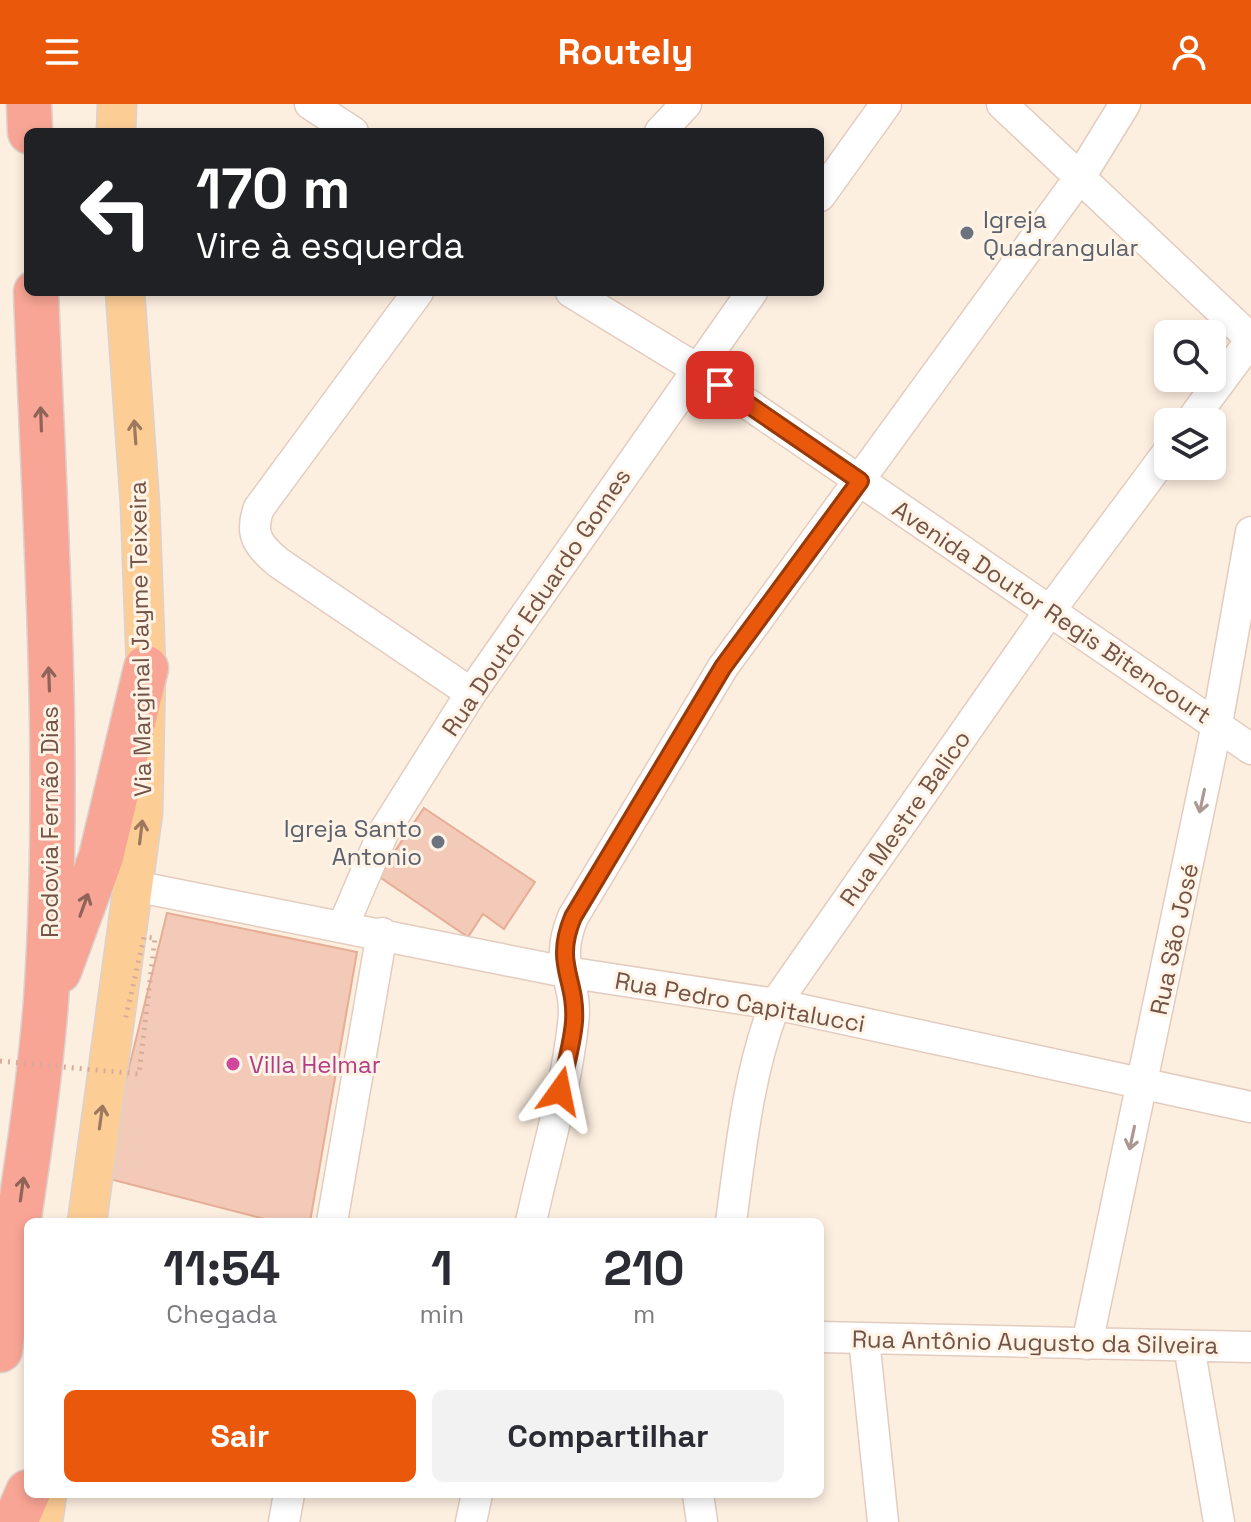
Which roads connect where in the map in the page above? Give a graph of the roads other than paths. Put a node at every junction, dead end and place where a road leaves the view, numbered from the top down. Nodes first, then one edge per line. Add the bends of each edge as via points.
1 (29, 104) edge
2 (117, 104) edge
3 (310, 104) edge
4 (686, 104) edge
5 (886, 104) edge
6 (1002, 104) edge
7 (1125, 104) edge
8 (351, 120) edge
9 (30, 128) edge
10 (116, 128) edge
11 (664, 128) edge
12 (1080, 177) junction
13 (824, 190) edge
14 (36, 296) edge
15 (125, 296) edge
16 (415, 296) edge
17 (578, 296) edge
18 (749, 296) edge
19 (1251, 340) edge
20 (697, 369) junction
21 (1200, 408) edge
22 (1154, 471) edge
23 (860, 481) junction
24 (1251, 532) edge
25 (1049, 612) junction
26 (146, 668) junction
27 (471, 693) junction
28 (1217, 724) junction
29 (1251, 749) edge
30 (134, 886) junction
31 (343, 926) junction
32 (382, 933) junction
33 (566, 972) junction
34 (46, 1003) junction
35 (775, 1004) junction
36 (1144, 1085) junction
37 (1251, 1107) edge
38 (88, 1218) edge
39 (333, 1218) edge
40 (532, 1218) edge
41 (732, 1218) edge
42 (824, 1337) edge
43 (864, 1339) junction
44 (1087, 1344) junction
45 (1189, 1346) junction
46 (1251, 1347) edge
47 (0, 1350) edge
48 (25, 1498) edge
49 (46, 1498) edge
50 (288, 1498) edge
51 (476, 1498) edge
52 (699, 1498) edge
53 (15, 1522) edge
54 (43, 1522) edge
55 (284, 1522) edge
56 (471, 1522) edge
57 (702, 1522) edge
58 (883, 1522) edge
59 (1219, 1522) edge

1 - 9 highway
2 - 10 main road
3 - 8 street
4 - 11 street
5 - 13 street
6 - 12 street
7 - 12 street
12 - 19 street
12 - 23 street
34 -> 14 highway, Rodovia Fernão Dias via 52,746
26 -> 15 main road, Via Marginal Jayme Teixeira
16 - 27 street via 259,508 253,525 265,552
17 - 20 street, Avenida Doutor Regis Bitencourt
18 - 20 street, Rua Doutor Eduardo Gomes
19 - 21 street
20 - 23 street, Avenida Doutor Regis Bitencourt
20 - 27 street, Rua Doutor Eduardo Gomes
22 - 25 street, Rua Mestre Balico
23 - 25 street, Avenida Doutor Regis Bitencourt
23 - 33 street via 723,667 581,903 564,940
24 - 28 street, Rua São José
25 - 28 street, Avenida Doutor Regis Bitencourt
25 - 35 street, Rua Mestre Balico
30 -> 26 main road, Via Marginal Jayme Teixeira via 143,813
34 -> 26 highway via 101,857
27 - 31 street, Rua Doutor Eduardo Gomes via 383,833
28 - 29 street, Avenida Doutor Regis Bitencourt
28 -> 36 street, Rua São José
30 - 31 street, Rua Pedro Capitalucci
38 -> 30 main road, Via Marginal Jayme Teixeira
31 - 32 street, Rua Pedro Capitalucci
32 - 33 street, Rua Pedro Capitalucci
32 - 39 street
33 - 35 street, Rua Pedro Capitalucci
33 - 40 street via 574,1022
47 -> 34 highway, Rodovia Fernão Dias
35 - 36 street, Rua Pedro Capitalucci
35 - 41 street, Rua Mestre Balico via 751,1084
36 - 37 street, Rua Pedro Capitalucci
36 -> 44 street, Rua São José
42 - 43 street, Rua Antônio Augusto da Silveira
43 - 44 street, Rua Antônio Augusto da Silveira
43 - 58 street
44 - 45 street, Rua Antônio Augusto da Silveira
45 - 46 street, Rua Antônio Augusto da Silveira
45 - 59 street
48 - 53 highway
49 - 54 main road
50 - 55 street
51 - 56 street
52 - 57 street

